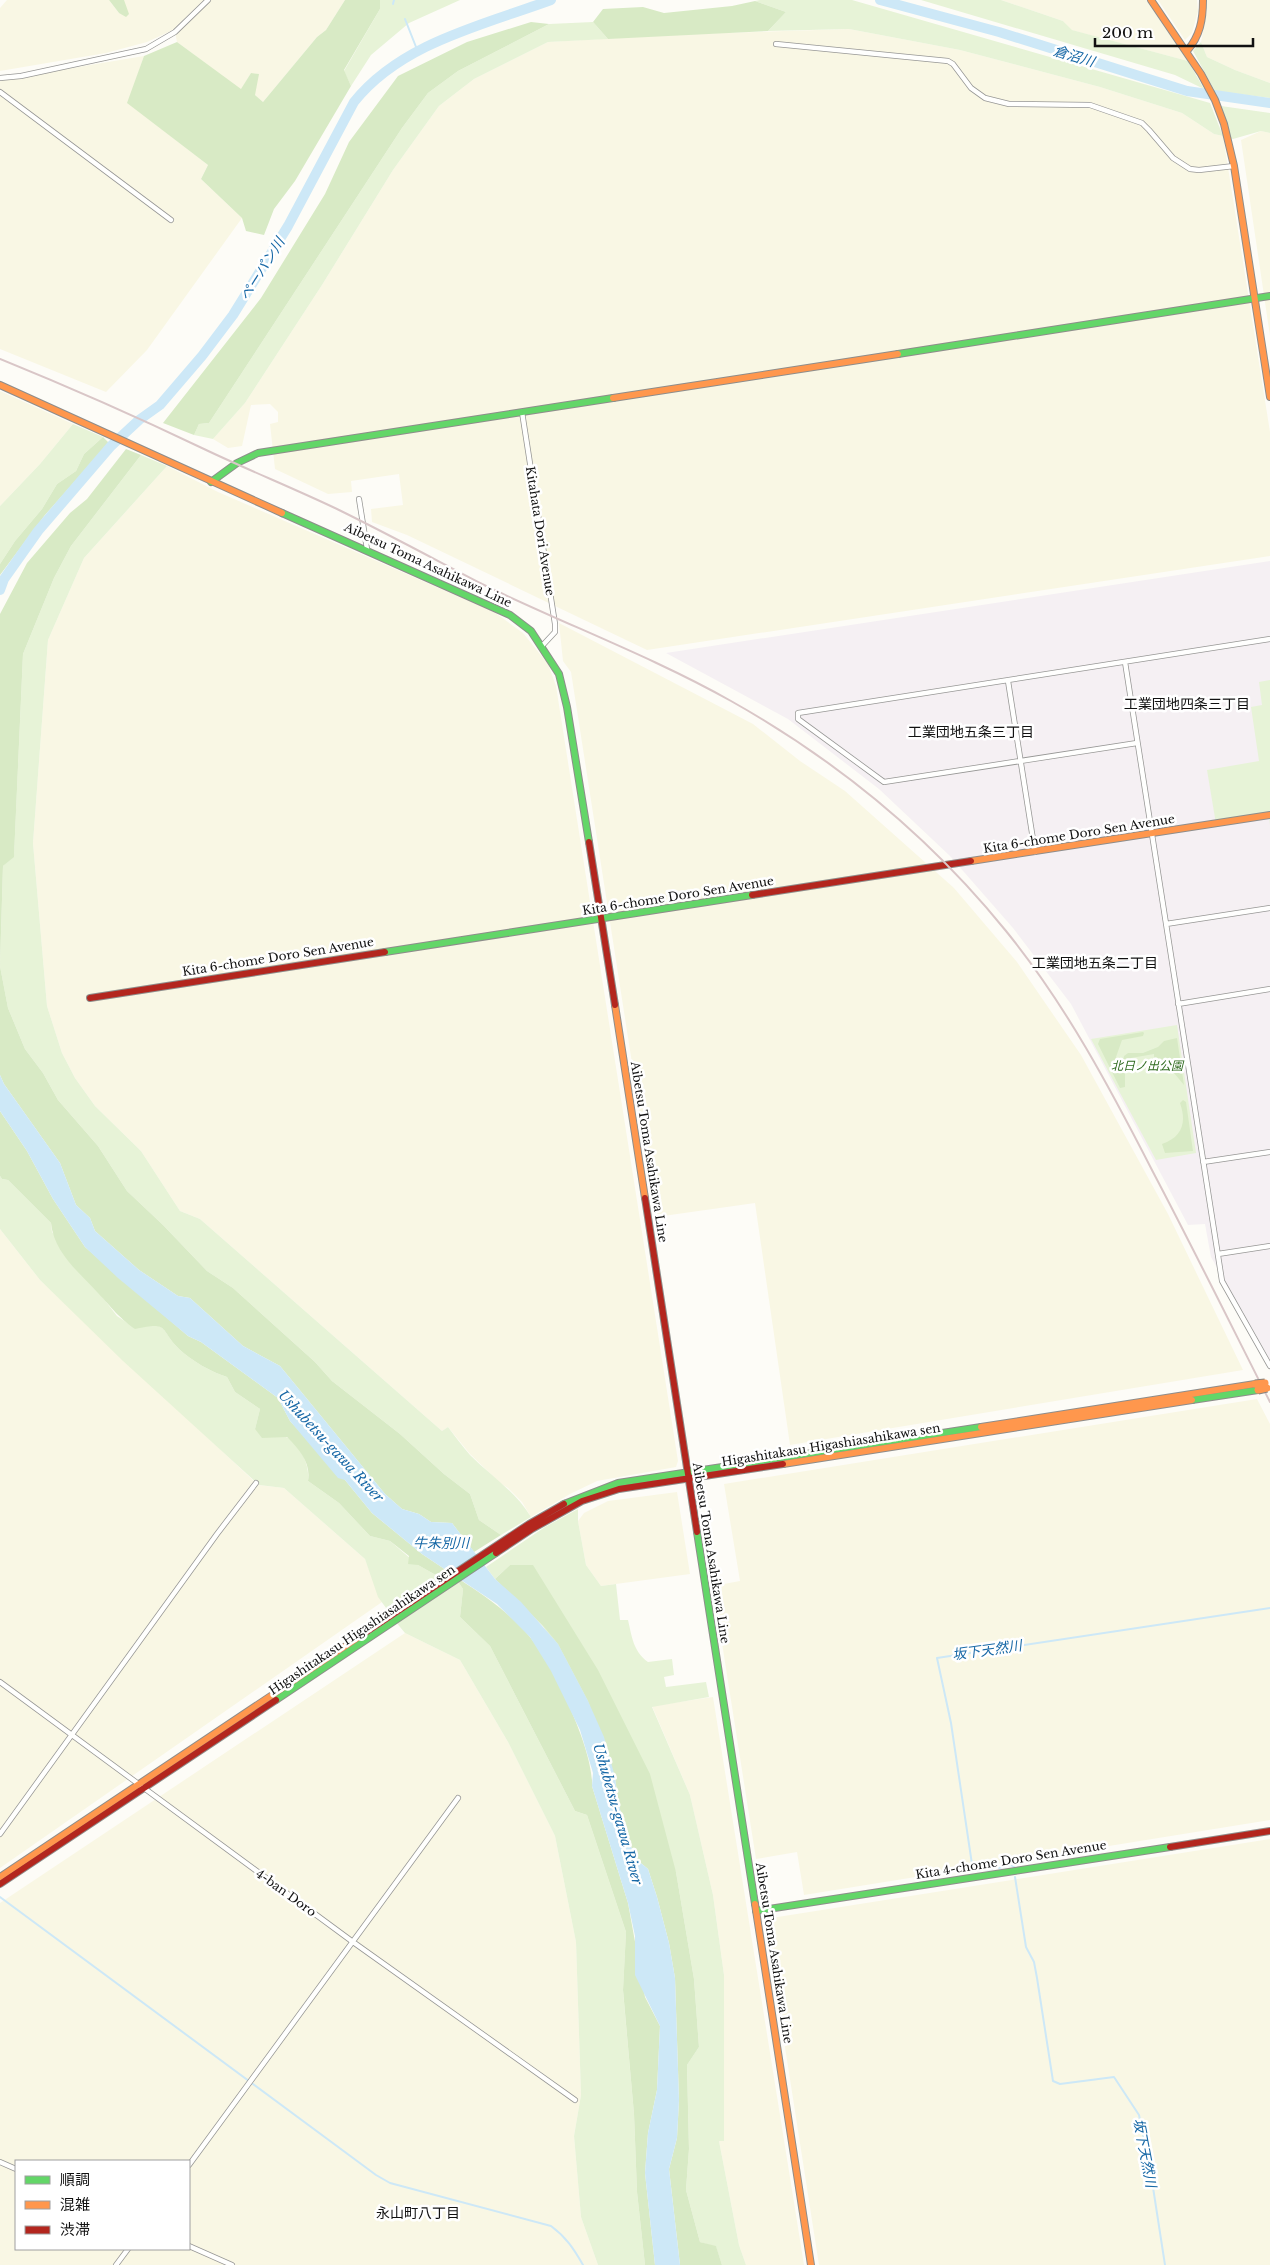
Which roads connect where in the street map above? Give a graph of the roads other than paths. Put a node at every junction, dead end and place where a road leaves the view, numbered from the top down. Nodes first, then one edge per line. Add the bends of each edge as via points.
1 (208, 0) edge
2 (1151, 0) edge
3 (1203, 0) edge
4 (776, 44) dead end
5 (1187, 50) junction
6 (0, 78) edge
7 (0, 92) edge
8 (1234, 166) junction
9 (171, 220) dead end
10 (1270, 296) edge
11 (1256, 299) junction
12 (0, 384) edge
13 (1270, 397) edge
14 (522, 412) junction
15 (211, 482) junction
16 (360, 499) dead end
17 (367, 549) junction
18 (1270, 639) edge
19 (542, 646) junction
20 (1125, 662) junction
21 (1008, 681) junction
22 (1138, 743) junction
23 (1021, 762) junction
24 (1270, 816) edge
25 (1152, 834) junction
26 (1035, 852) junction
27 (1270, 908) edge
28 (602, 919) junction
29 (1166, 924) junction
30 (1270, 988) edge
31 (90, 998) dead end
32 (1178, 1004) junction
33 (1270, 1152) edge
34 (1203, 1162) junction
35 (1270, 1246) edge
36 (1218, 1254) junction
37 (1270, 1366) edge
38 (1268, 1385) edge
39 (688, 1475) junction
40 (256, 1483) dead end
41 (0, 1682) edge
42 (72, 1735) junction
43 (142, 1786) junction
44 (458, 1798) dead end
45 (1270, 1831) edge
46 (0, 1834) edge
47 (0, 1877) edge
48 (0, 1884) edge
49 (756, 1911) junction
50 (353, 1942) junction
51 (575, 2100) dead end
52 (0, 2162) edge
53 (190, 2164) edge
54 (15, 2169) edge
55 (190, 2246) edge
56 (127, 2250) edge
57 (116, 2265) edge
58 (232, 2265) edge
59 (811, 2265) edge

1 - 6 street via 176,32 146,48
2 - 5 main road
3 - 5 main road via 1202,25
4 - 8 street via 948,61 970,88 985,98 1009,104 1090,105 1142,123 1173,158 1190,169
5 - 8 main road via 1215,100
7 - 9 street
8 - 11 main road
10 - 11 main road
11 - 13 main road
11 - 14 main road
12 - 15 main road, Aibetsu Toma Asahikawa Line
14 - 15 main road via 258,454 237,463
14 - 19 street, Kitahata Dori Avenue via 555,624 555,632
15 - 17 main road, Aibetsu Toma Asahikawa Line
16 - 17 street
17 - 19 main road, Aibetsu Toma Asahikawa Line via 510,615
18 - 20 street
19 - 28 main road, Aibetsu Toma Asahikawa Line via 559,674 567,707
20 - 21 street
20 - 22 street
21 - 23 street
21 - 23 street via 798,713 798,719 884,782
22 - 23 street
22 - 25 street
23 - 26 street
24 - 25 main road, Kita 6-chome Doro Sen Avenue
25 - 26 main road, Kita 6-chome Doro Sen Avenue
25 - 29 street
26 - 28 main road, Kita 6-chome Doro Sen Avenue
27 - 29 street
28 - 31 main road, Kita 6-chome Doro Sen Avenue
28 - 39 main road, Aibetsu Toma Asahikawa Line
29 - 32 street
30 - 32 street
32 - 34 street
33 - 34 street
34 - 36 street
35 - 36 street
36 - 37 street via 1222,1281
38 - 39 main road, Higashitakasu Higashiasahikawa sen, bridge
39 - 43 main road, Higashitakasu Higashiasahikawa sen via 619,1489 582,1501 519,1534
39 - 49 main road, Aibetsu Toma Asahikawa Line
40 - 42 street
41 - 42 street, 4-ban Doro
42 - 43 street, 4-ban Doro
42 - 46 street
43 - 47 main road, Higashitakasu Higashiasahikawa sen
43 - 48 main road, Higashitakasu Higashiasahikawa sen
43 - 50 street, 4-ban Doro
44 - 50 street
45 - 49 main road, Kita 4-chome Doro Sen Avenue
49 - 59 main road, Aibetsu Toma Asahikawa Line
50 - 51 street, 4-ban Doro
50 - 53 street
52 - 54 street
55 - 58 street
56 - 57 street

